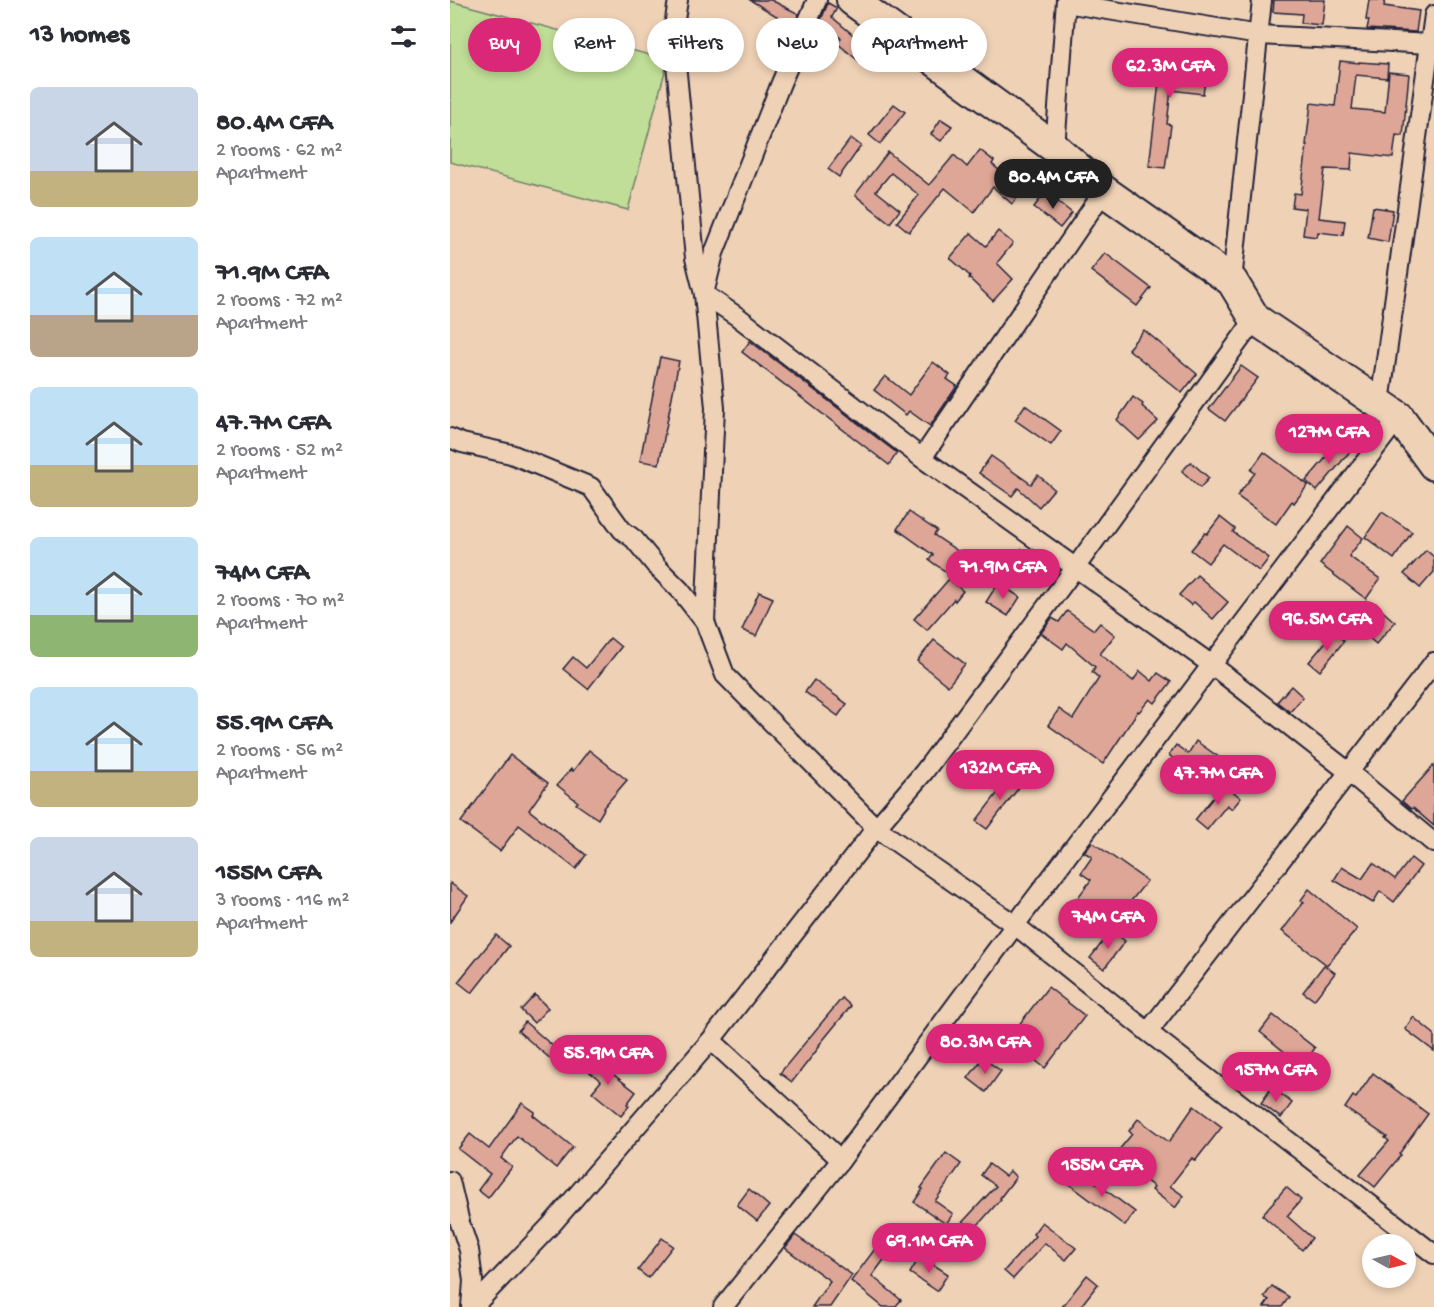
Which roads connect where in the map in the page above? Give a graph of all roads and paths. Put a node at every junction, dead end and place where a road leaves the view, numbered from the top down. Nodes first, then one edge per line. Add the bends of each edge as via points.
1 (678, 0) edge
2 (816, 0) edge
3 (852, 0) edge
4 (1262, 0) edge
5 (1066, 2) edge
6 (1434, 15) edge
7 (1259, 35) junction
8 (1431, 44) junction
9 (1055, 148) junction
10 (1104, 191) junction
11 (1232, 281) junction
12 (704, 294) junction
13 (1255, 319) junction
14 (1390, 410) junction
15 (450, 438) edge
16 (922, 458) junction
17 (1434, 465) edge
18 (1075, 568) junction
19 (705, 622) junction
20 (1434, 662) edge
21 (1212, 664) junction
22 (1350, 773) junction
23 (876, 828) junction
24 (1434, 843) edge
25 (1015, 925) junction
26 (1148, 1032) junction
27 (711, 1040) junction
28 (841, 1160) junction
29 (450, 1181) edge
30 (1434, 1254) edge
31 (472, 1307) edge
32 (723, 1307) edge

1 - 12 street via 673,33 696,258
2 - 12 street via 714,254
3 - 9 main road
4 - 7 street
5 - 7 street
5 - 9 street
6 - 8 street
7 - 8 street
7 - 11 street
8 - 14 street
9 - 10 main road
10 - 11 main road
10 - 16 street
11 - 13 main road
12 - 16 street
12 - 19 street via 715,408
13 - 14 main road
13 - 18 street
14 - 17 main road
14 - 21 street
15 - 19 street via 511,454 591,487 622,530
16 - 18 street
18 - 21 street
18 - 23 street via 924,772
19 - 23 street via 725,675
20 - 22 street
21 - 22 street
21 - 25 street
22 - 24 street
22 - 26 street
23 - 25 street
23 - 27 street
25 - 26 street
25 - 28 street
26 - 30 street
27 - 28 street
27 - 31 street via 552,1224
28 - 32 street
29 - 31 street via 469,1250

